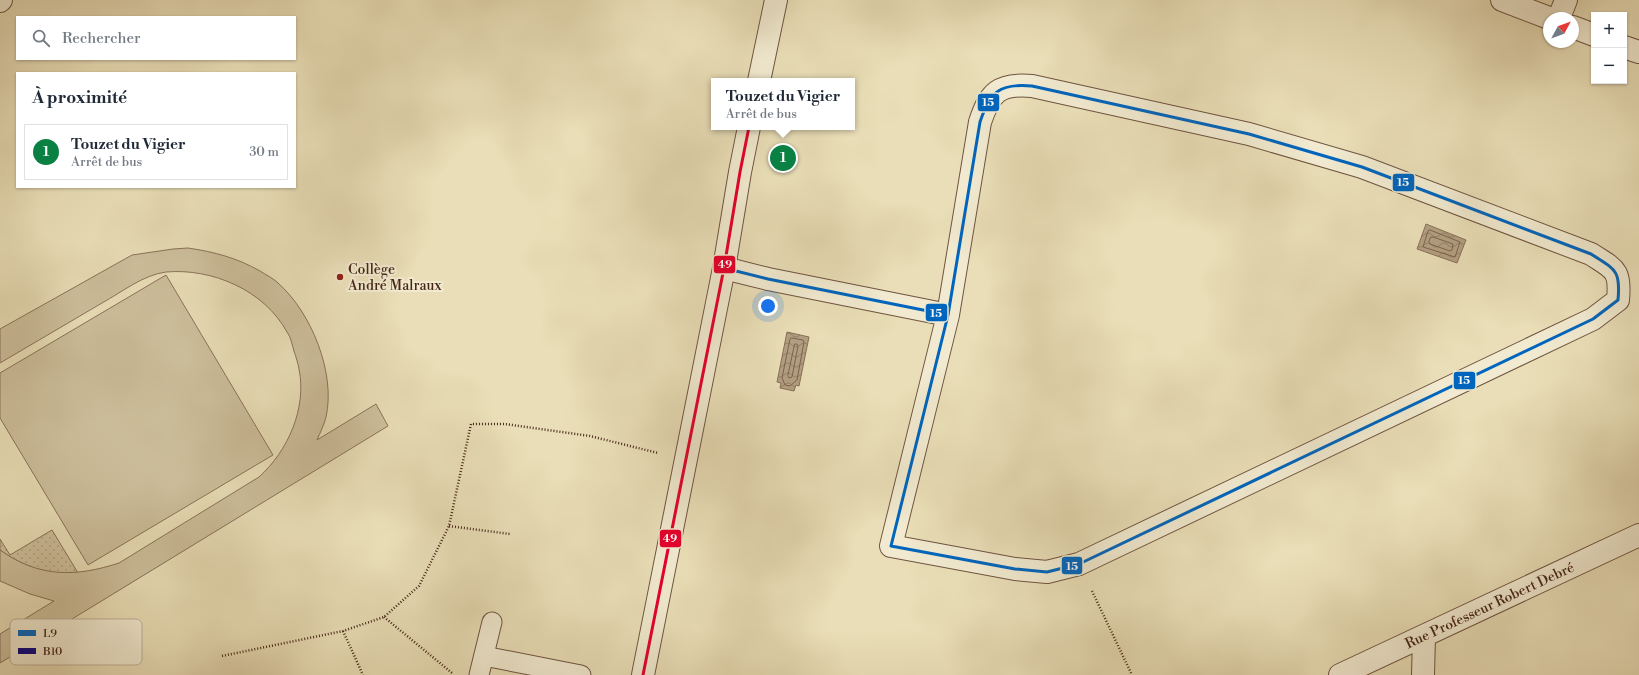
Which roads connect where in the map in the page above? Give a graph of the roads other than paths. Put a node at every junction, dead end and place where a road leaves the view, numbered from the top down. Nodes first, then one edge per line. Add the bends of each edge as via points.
1 (776, 0) edge
2 (1502, 0) edge
3 (1566, 0) edge
4 (1561, 12) edge
5 (1543, 16) edge
6 (1579, 29) edge
7 (1591, 34) edge
8 (1627, 48) edge
9 (1639, 52) edge
10 (760, 78) edge
11 (748, 130) edge
12 (724, 268) junction
13 (948, 315) junction
14 (1639, 535) edge
15 (492, 622) dead end
16 (1424, 637) junction
17 (484, 656) junction
18 (479, 675) edge
19 (581, 675) edge
20 (643, 675) edge
21 (1340, 675) edge
22 (1423, 675) edge

1 - 10 street
2 - 5 street
3 - 4 street
6 - 7 street
8 - 9 street
11 - 12 street
12 - 13 street
12 - 20 street
13 - 13 street via 891,546 1014,569 1047,572 1079,564 1593,319 1618,300 1620,284 1615,269 1591,254 1362,167 1249,134 1032,86 1016,85 992,95 980,122
14 - 16 street, Rue Professeur Robert Debré
15 - 17 lane
16 - 21 street, Rue Professeur Robert Debré
16 - 22 street
17 - 18 lane
17 - 19 lane

